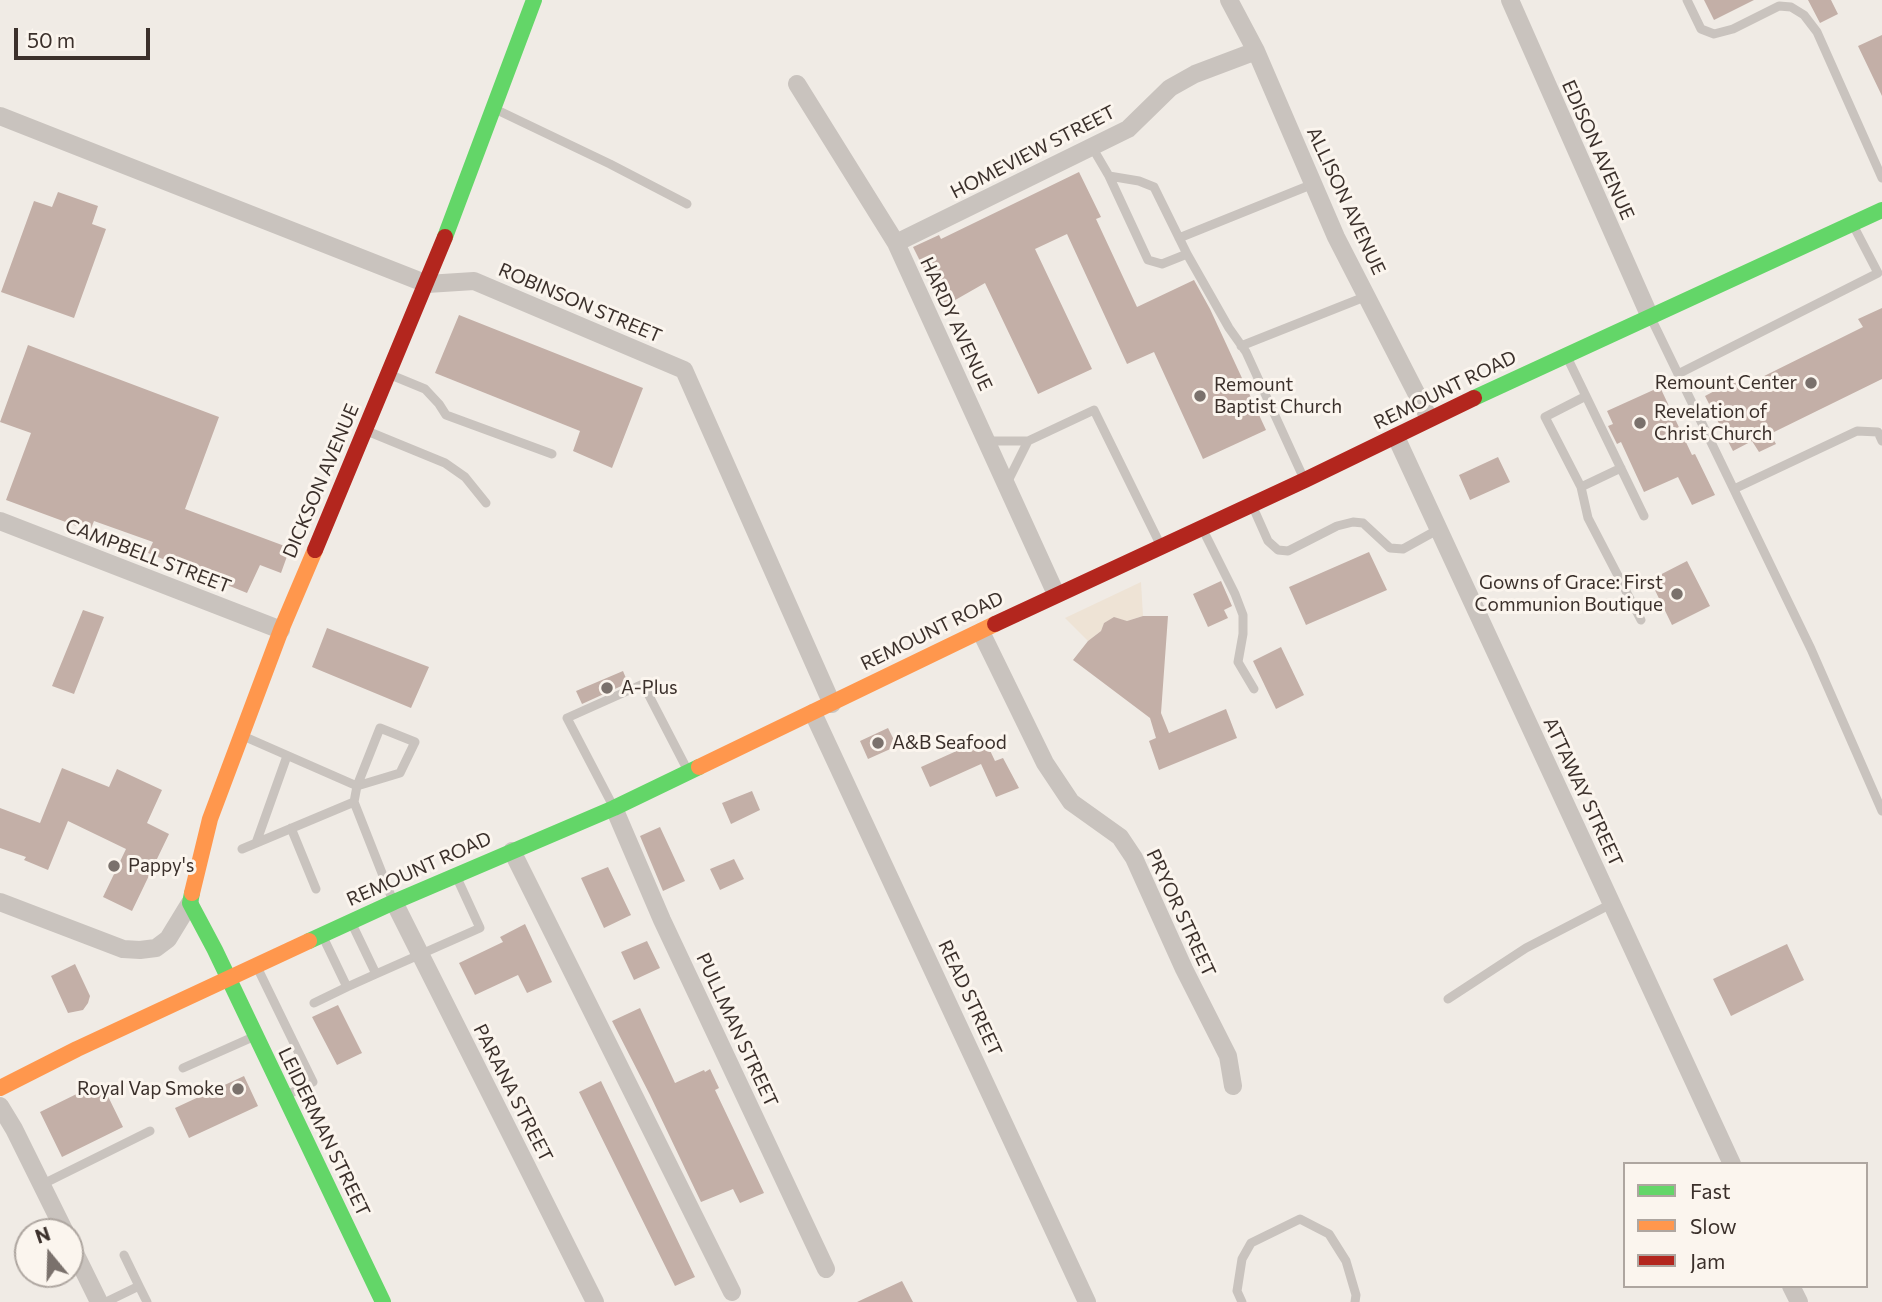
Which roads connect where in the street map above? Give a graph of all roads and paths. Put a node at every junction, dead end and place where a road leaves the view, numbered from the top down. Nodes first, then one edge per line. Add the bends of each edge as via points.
1 (534, 0) edge
2 (1229, 0) edge
3 (1510, 0) edge
4 (1686, 0) edge
5 (1256, 51) junction
6 (797, 84) dead end
7 (493, 108) junction
8 (0, 116) edge
9 (1092, 147) junction
10 (1109, 176) junction
11 (1882, 178) edge
12 (1314, 184) junction
13 (687, 204) dead end
14 (1882, 210) edge
15 (1852, 224) junction
16 (1179, 237) junction
17 (896, 243) junction
18 (1187, 254) junction
19 (427, 284) junction
20 (1367, 296) junction
21 (1650, 317) junction
22 (1241, 345) junction
23 (1567, 355) junction
24 (389, 374) junction
25 (1678, 374) junction
26 (1586, 396) junction
27 (1429, 418) junction
28 (366, 430) junction
29 (1396, 436) junction
30 (986, 441) junction
31 (1028, 441) junction
32 (1882, 441) edge
33 (552, 454) dead end
34 (1621, 468) junction
35 (1305, 480) junction
36 (1006, 484) junction
37 (1581, 487) junction
38 (1734, 489) junction
39 (486, 503) dead end
40 (1252, 503) junction
41 (1643, 516) dead end
42 (0, 521) edge
43 (1201, 526) junction
44 (1439, 529) junction
45 (1161, 545) junction
46 (1056, 594) junction
47 (1641, 620) dead end
48 (281, 630) junction
49 (981, 632) junction
50 (1254, 689) dead end
51 (832, 704) junction
52 (813, 713) junction
53 (243, 736) junction
54 (287, 756) junction
55 (689, 772) junction
56 (356, 786) junction
57 (354, 802) junction
58 (614, 808) junction
59 (1882, 811) edge
60 (291, 828) junction
61 (256, 843) junction
62 (242, 849) dead end
63 (512, 851) junction
64 (455, 876) junction
65 (316, 889) dead end
66 (0, 902) edge
67 (394, 902) junction
68 (190, 903) junction
69 (1611, 904) junction
70 (352, 922) junction
71 (322, 936) junction
72 (420, 954) junction
73 (257, 966) junction
74 (376, 974) junction
75 (228, 979) junction
76 (347, 987) junction
77 (1448, 999) dead end
78 (314, 1003) dead end
79 (255, 1036) junction
80 (183, 1068) dead end
81 (1233, 1086) dead end
82 (0, 1088) edge
83 (284, 1096) junction
84 (0, 1106) edge
85 (150, 1131) dead end
86 (1731, 1162) edge
87 (41, 1185) junction
88 (58, 1218) edge
89 (124, 1255) dead end
90 (826, 1269) dead end
91 (84, 1271) edge
92 (139, 1286) junction
93 (732, 1292) dead end
94 (99, 1302) edge
95 (106, 1302) edge
96 (147, 1302) edge
97 (383, 1302) edge
98 (595, 1302) edge
99 (1087, 1302) edge
100 (1242, 1302) edge
101 (1354, 1302) edge

1 - 7 main road, DICKSON AVENUE
2 - 5 street, ALLISON AVENUE
3 - 21 street, EDISON AVENUE
4 - 11 lane via 1701,29 1714,34 1779,6 1804,15 1817,32
5 - 9 street, HOMEVIEW STREET via 1170,88 1128,129
5 - 12 street, ALLISON AVENUE
6 - 17 street, HARDY AVENUE
7 - 13 lane
7 - 19 main road, DICKSON AVENUE
8 - 19 street, ROBINSON STREET
9 - 10 lane
9 - 17 street, HOMEVIEW STREET
10 - 16 lane via 1154,187
10 - 18 lane via 1148,260 1162,264
12 - 16 lane
12 - 20 street, ALLISON AVENUE
14 - 15 main road, REMOUNT ROAD
15 - 21 main road, REMOUNT ROAD
15 - 25 lane via 1878,273
16 - 18 lane
17 - 30 street, HARDY AVENUE
18 - 22 lane
19 - 24 main road, DICKSON AVENUE
19 - 51 street, ROBINSON STREET via 474,281 684,370
20 - 22 lane
20 - 27 street, ALLISON AVENUE
21 - 23 main road, REMOUNT ROAD
21 - 25 lane
22 - 35 lane
23 - 26 lane
23 - 27 main road, REMOUNT ROAD
24 - 28 main road, DICKSON AVENUE
24 - 33 lane via 425,389 446,415
25 - 38 lane
26 - 34 lane
26 - 37 lane via 1545,416
27 - 29 main road, REMOUNT ROAD
28 - 39 lane via 445,463 465,477
28 - 48 main road, DICKSON AVENUE
29 - 35 main road, REMOUNT ROAD
29 - 44 street, ATTAWAY STREET
30 - 31 lane
30 - 36 street, HARDY AVENUE
31 - 36 lane
31 - 45 lane via 1094,410
32 - 38 lane via 1878,432 1857,431
34 - 37 lane
34 - 41 lane
35 - 40 main road, REMOUNT ROAD
36 - 46 street, HARDY AVENUE
37 - 47 lane via 1588,518
38 - 59 lane
40 - 43 main road, REMOUNT ROAD
40 - 44 lane via 1268,541 1278,550 1288,551 1353,522 1363,523 1390,548 1403,549
42 - 48 street, CAMPBELL STREET
43 - 45 main road, REMOUNT ROAD
43 - 50 lane via 1243,615 1238,662
44 - 69 street, ATTAWAY STREET
45 - 46 main road, REMOUNT ROAD
46 - 49 main road, REMOUNT ROAD
48 - 53 main road, DICKSON AVENUE
49 - 51 main road, REMOUNT ROAD
49 - 81 street, PRYOR STREET via 1045,763 1071,802 1120,836 1134,858 1228,1056
51 - 52 main road, REMOUNT ROAD
52 - 55 main road, REMOUNT ROAD
52 - 99 street, READ STREET
53 - 54 lane
53 - 68 main road, DICKSON AVENUE via 210,819
54 - 56 lane
54 - 61 lane
55 - 58 main road, REMOUNT ROAD
55 - 58 lane via 643,684 567,718
56 - 56 lane via 400,774 415,742 380,728
56 - 57 lane
57 - 60 lane
57 - 67 lane
58 - 63 main road, REMOUNT ROAD
58 - 90 street, PULLMAN STREET
60 - 61 lane
60 - 65 lane
61 - 62 lane
63 - 64 main road, REMOUNT ROAD
63 - 93 street
64 - 67 main road, REMOUNT ROAD
64 - 72 lane via 480,928
66 - 68 street via 123,949 140,950 156,948 168,939
67 - 70 main road, REMOUNT ROAD
67 - 72 street, PARANA STREET
68 - 75 main road
69 - 77 lane via 1526,948
69 - 86 street, ATTAWAY STREET
70 - 71 main road, REMOUNT ROAD
70 - 74 lane
71 - 73 main road, REMOUNT ROAD
71 - 76 lane
72 - 74 lane
72 - 98 street, PARANA STREET
73 - 75 main road, REMOUNT ROAD
73 - 83 lane via 313,1082
74 - 76 lane
75 - 79 main road, LEIDERMAN STREET
75 - 82 main road, REMOUNT ROAD
76 - 78 lane
79 - 80 lane
79 - 83 main road, LEIDERMAN STREET
83 - 97 main road, LEIDERMAN STREET
84 - 87 street
85 - 87 lane
87 - 88 street
89 - 92 lane
91 - 94 street
92 - 95 lane
92 - 96 lane
100 - 101 lane via 1237,1291 1242,1259 1251,1243 1300,1219 1329,1234 1346,1261

